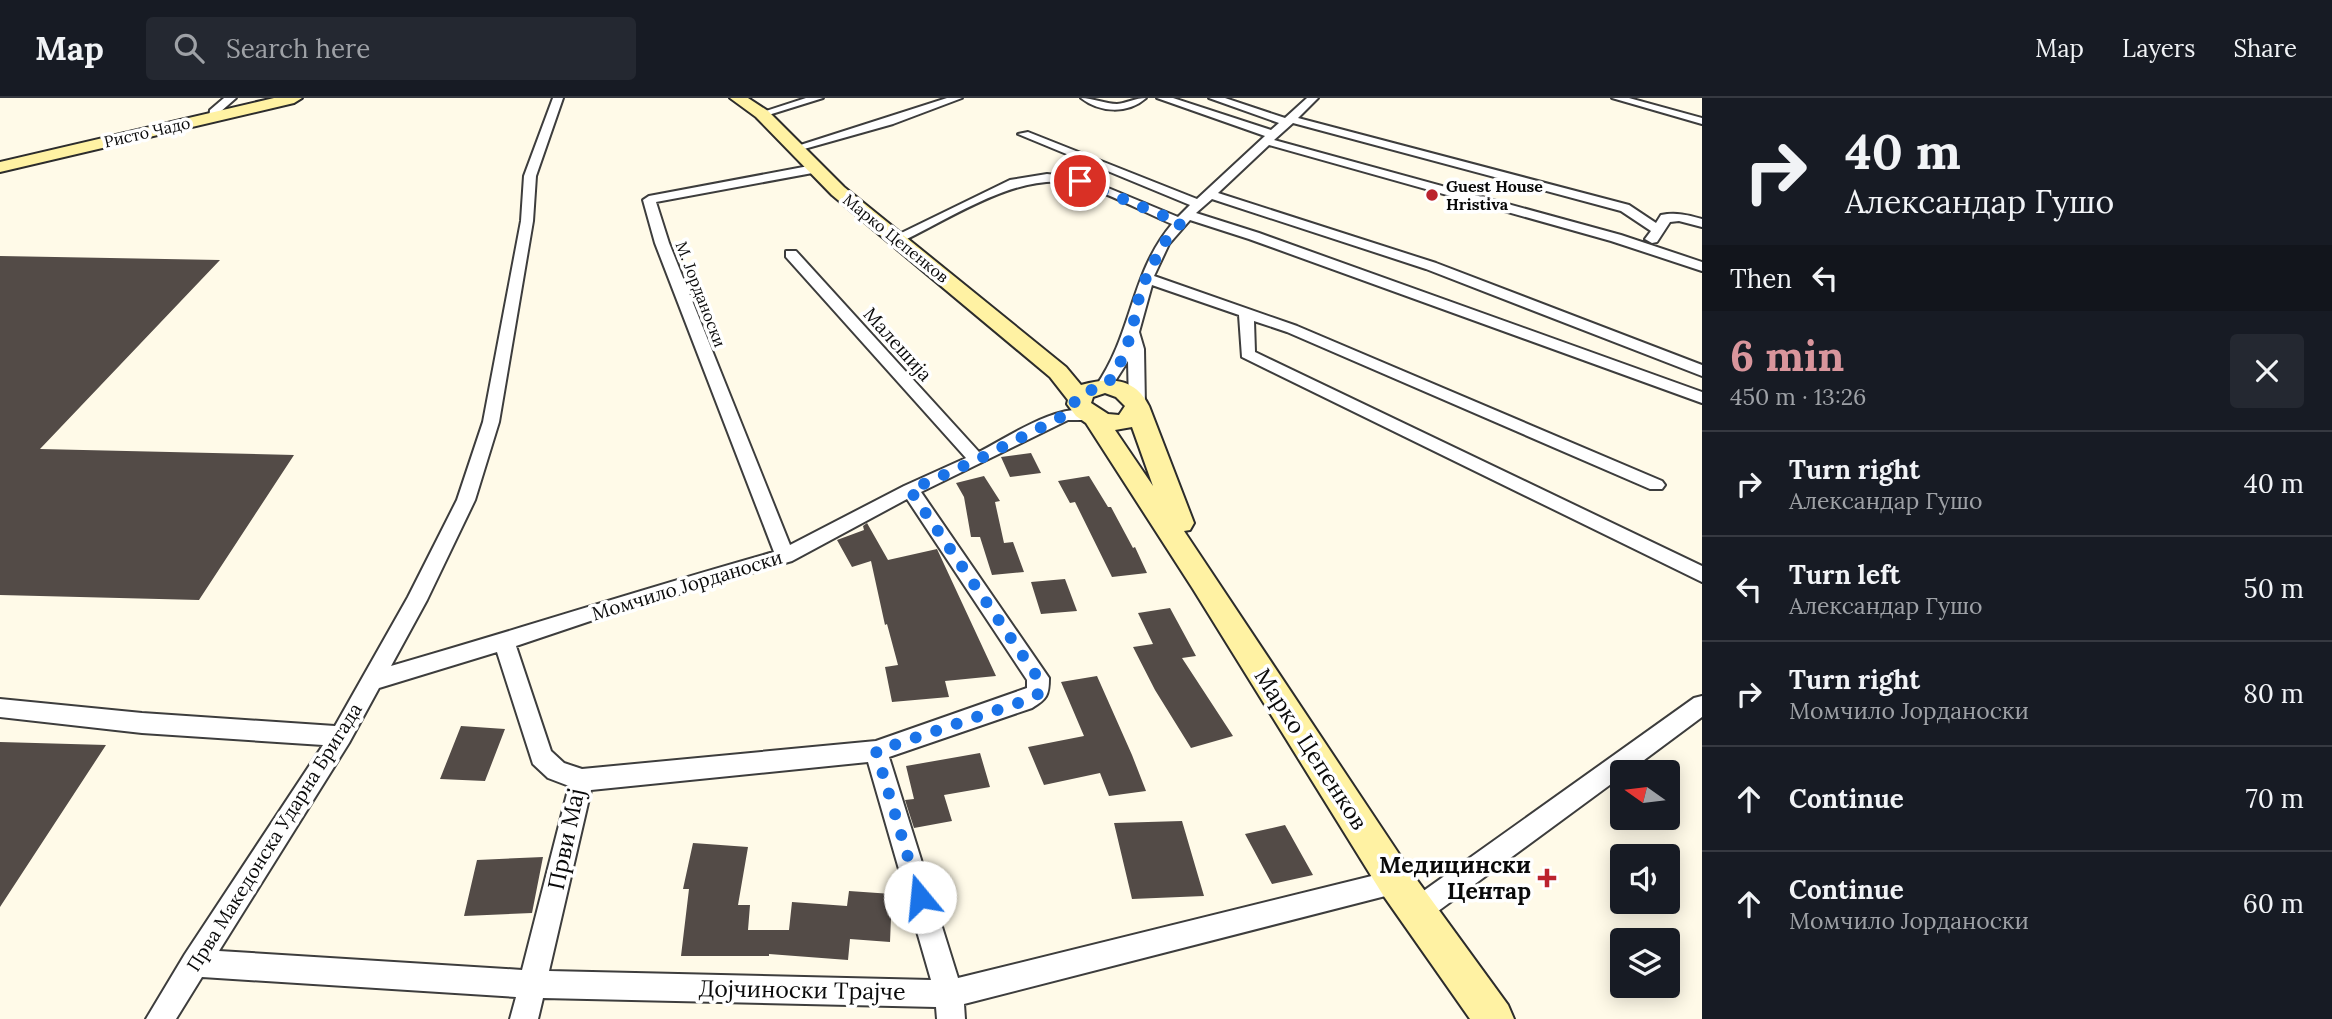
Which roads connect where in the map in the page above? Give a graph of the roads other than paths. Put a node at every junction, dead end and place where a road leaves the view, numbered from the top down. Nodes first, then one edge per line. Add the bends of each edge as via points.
1 (231, 98) edge
2 (294, 98) edge
3 (558, 98) edge
4 (738, 98) edge
5 (818, 98) edge
6 (957, 98) edge
7 (1086, 98) edge
8 (1141, 98) edge
9 (1162, 98) edge
10 (1214, 98) edge
11 (1311, 98) edge
12 (1617, 98) edge
13 (762, 114) junction
14 (212, 117) junction
15 (1289, 120) junction
16 (1702, 121) edge
17 (1024, 134) dead end
18 (1270, 138) junction
19 (797, 148) junction
20 (0, 167) edge
21 (814, 169) junction
22 (1194, 209) junction
23 (1702, 223) edge
24 (1660, 230) junction
25 (898, 238) junction
26 (1646, 248) junction
27 (791, 254) dead end
28 (1702, 267) edge
29 (1146, 278) junction
30 (1246, 312) junction
31 (1132, 332) junction
32 (1702, 371) edge
33 (1702, 398) edge
34 (1088, 404) junction
35 (1138, 406) junction
36 (977, 460) junction
37 (1657, 485) dead end
38 (910, 490) junction
39 (785, 556) junction
40 (1702, 575) edge
41 (1203, 580) junction
42 (504, 642) junction
43 (371, 681) junction
44 (1702, 705) edge
45 (0, 708) edge
46 (341, 736) junction
47 (876, 751) junction
48 (582, 780) junction
49 (1396, 882) junction
50 (1417, 911) junction
51 (194, 963) junction
52 (533, 984) junction
53 (950, 1007) edge
54 (160, 1019) edge
55 (524, 1019) edge
56 (1494, 1019) edge

1 - 14 street
2 - 14 street, Ристо Чадо
3 - 43 street, Прва Македонска Ударна Бригада via 530,176 527,221 491,422 466,500
4 - 13 street, Марко Цепенков
5 - 13 street
6 - 19 street
7 - 8 street via 1116,108
9 - 18 street
10 - 15 street
11 - 15 street
12 - 16 street
13 - 19 street, Марко Цепенков
14 - 20 street, Ристо Чадо
15 - 18 street
15 - 24 street via 1625,208
17 - 22 street
18 - 22 street
18 - 26 street
19 - 21 street, Марко Цепенков
21 - 25 street, Марко Цепенков
21 - 39 street, М. Јорданоски via 649,200
22 - 25 street via 1080,181 1047,178 1014,183
22 - 29 street via 1163,244
22 - 32 street via 1431,266
22 - 33 street via 1254,236
23 - 24 street via 1672,216
24 - 26 street
25 - 34 street, Марко Цепенков via 1058,372
26 - 28 street
27 - 36 street, Малешија
29 - 30 street
29 - 31 street
30 - 37 street
30 - 40 street via 1247,354
31 - 34 street via 1117,371
31 - 35 street
34 - 35 street via 1130,395
34 - 35 street via 1125,421
34 - 36 street, Момчило Јорданоски
34 - 41 street, Марко Цепенков
35 - 41 street via 1166,491
36 - 38 street, Момчило Јорданоски
38 - 39 street, Момчило Јорданоски
38 - 47 street via 1029,663 1038,678 1038,694
39 - 42 street, Момчило Јорданоски
41 - 49 street, Марко Цепенков
42 - 43 street, Момчило Јорданоски
42 - 48 street, Први Мај via 541,757 556,771
43 - 46 street, Прва Македонска Ударна Бригада
44 - 50 street
45 - 46 street
46 - 51 street, Прва Македонска Ударна Бригада
47 - 48 street
47 - 53 street
48 - 52 street, Први Мај
49 - 50 street, Марко Цепенков
49 - 53 street, Дојчиноски Трајче
50 - 56 street, Марко Цепенков
51 - 52 street, Дојчиноски Трајче
51 - 54 street, Прва Македонска Ударна Бригада
52 - 53 street, Дојчиноски Трајче
52 - 55 street, Први Мај

